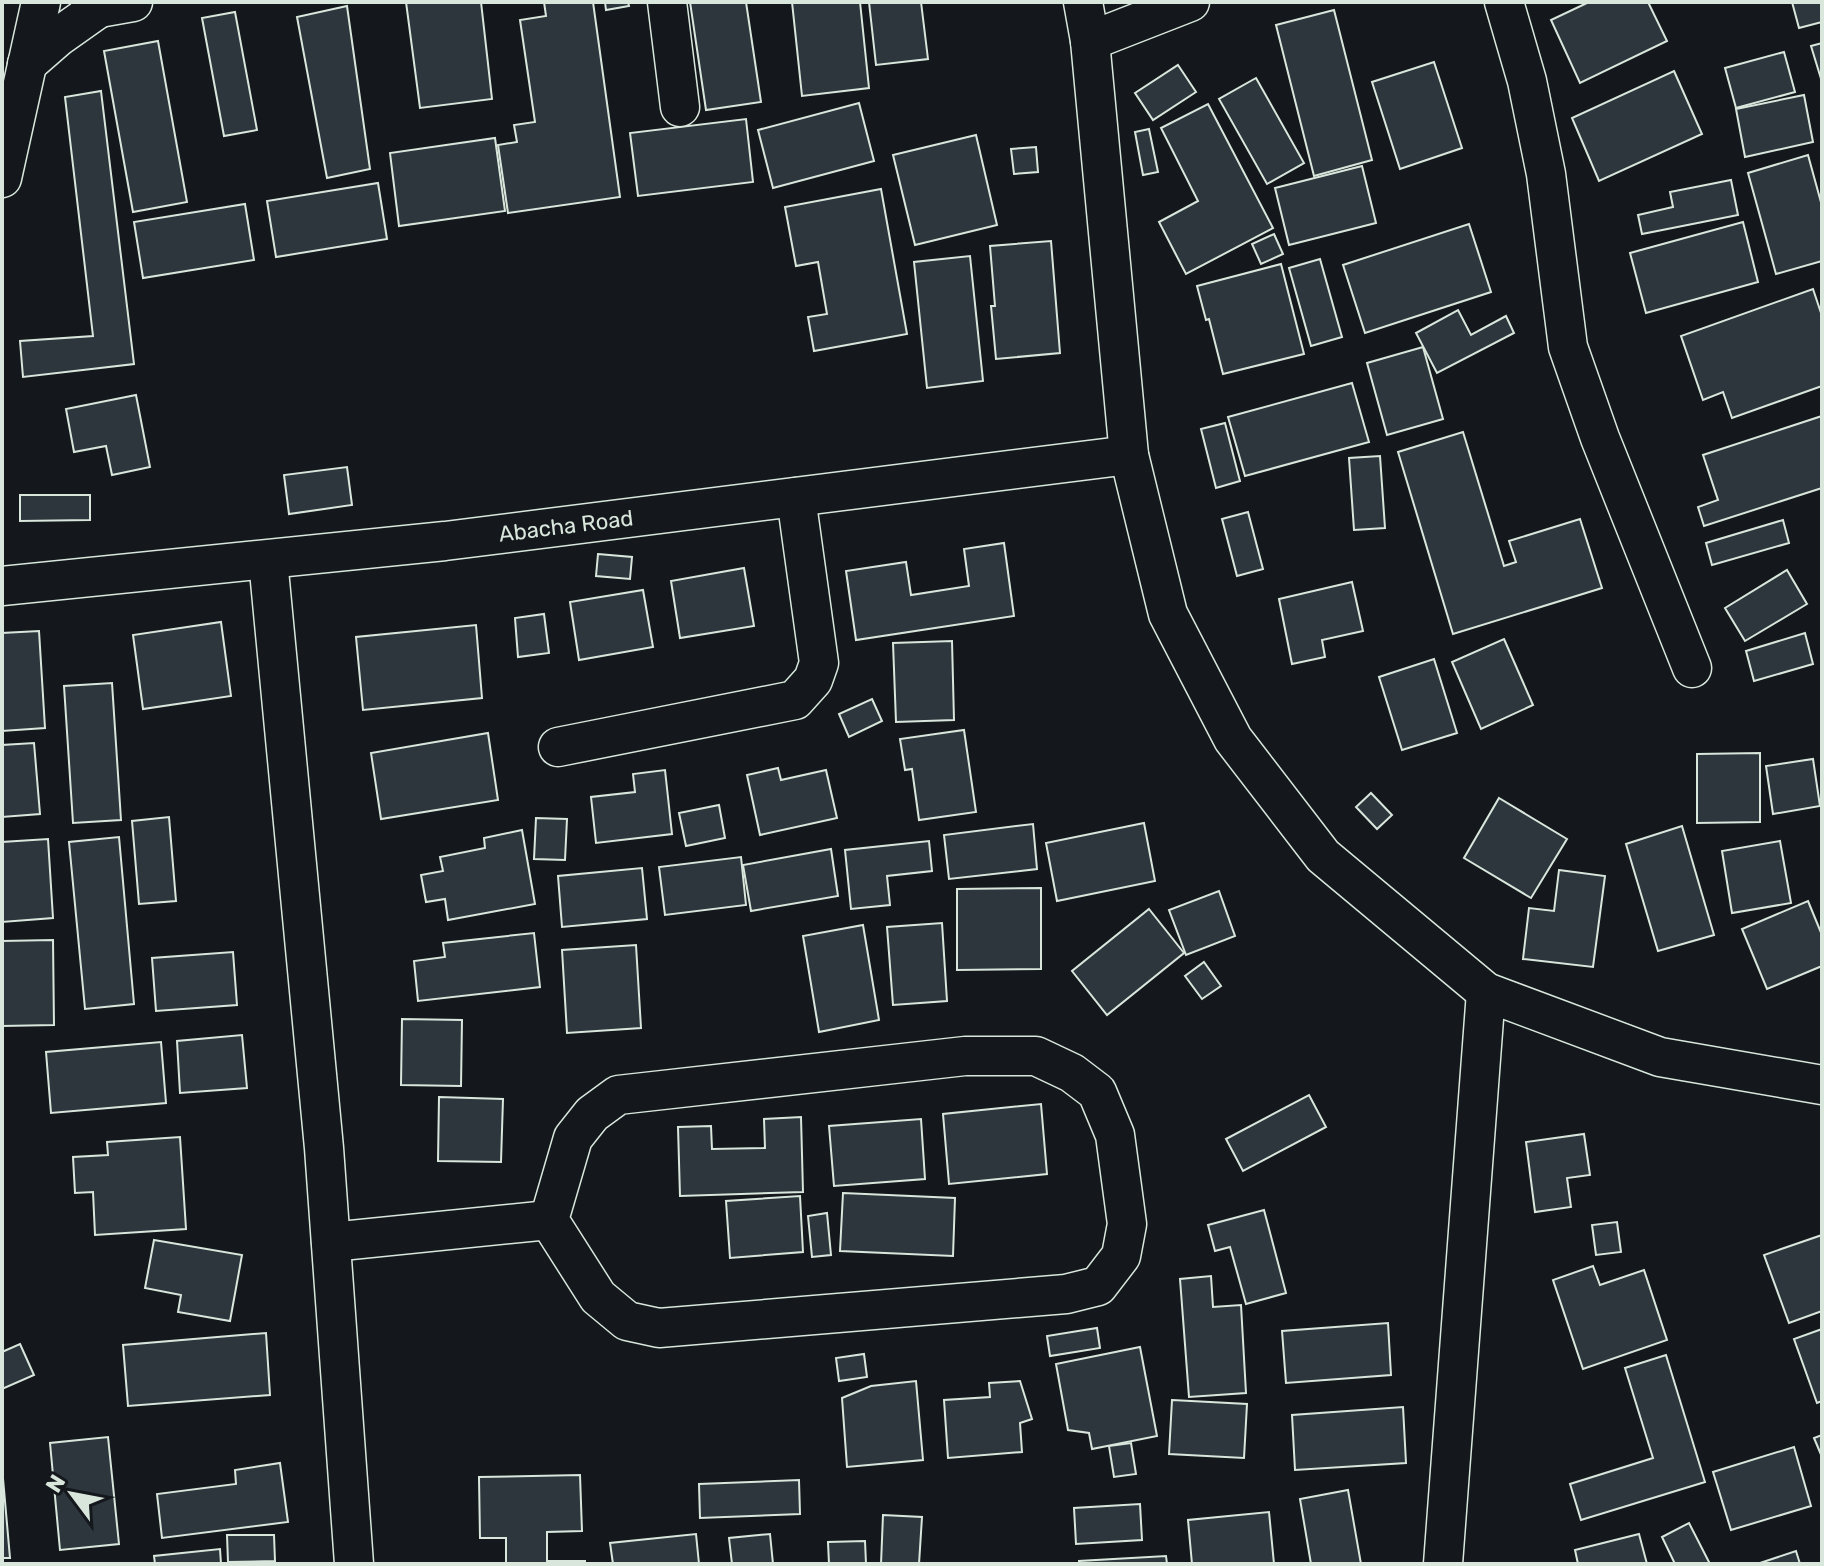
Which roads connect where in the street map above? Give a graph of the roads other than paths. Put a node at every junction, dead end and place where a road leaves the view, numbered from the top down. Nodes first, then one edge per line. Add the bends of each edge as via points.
1 (41, 2) edge
2 (667, 2) edge
3 (1083, 2) edge
4 (1190, 2) edge
5 (1504, 2) edge
6 (107, 4) edge
7 (1090, 41) junction
8 (27, 64) junction
9 (680, 107) dead end
10 (2, 178) edge
11 (1129, 455) junction
12 (796, 497) junction
13 (268, 560) junction
14 (2, 586) edge
15 (1692, 668) dead end
16 (558, 747) dead end
17 (1486, 992) junction
18 (1822, 1085) edge
19 (549, 1220) junction
20 (331, 1242) junction
21 (354, 1564) edge
22 (1443, 1564) edge

1 - 8 street
2 - 9 street
3 - 7 street
4 - 7 street
5 - 15 street via 1546,174 1568,347
6 - 8 street
7 - 11 street
8 - 10 street
11 - 12 street, Abacha Road
11 - 17 street via 1168,614 1233,739 1323,856
12 - 13 street, Abacha Road
12 - 16 street via 819,663 813,680 795,700
13 - 14 street, Abacha Road
13 - 20 street
17 - 18 street via 1660,1057
17 - 22 street
19 - 19 street via 598,1297 627,1321 659,1328 1066,1294 1098,1286 1121,1256 1127,1224 1115,1135 1097,1092 1036,1056 965,1056 618,1095 592,1114 573,1138
19 - 20 street
20 - 21 street

